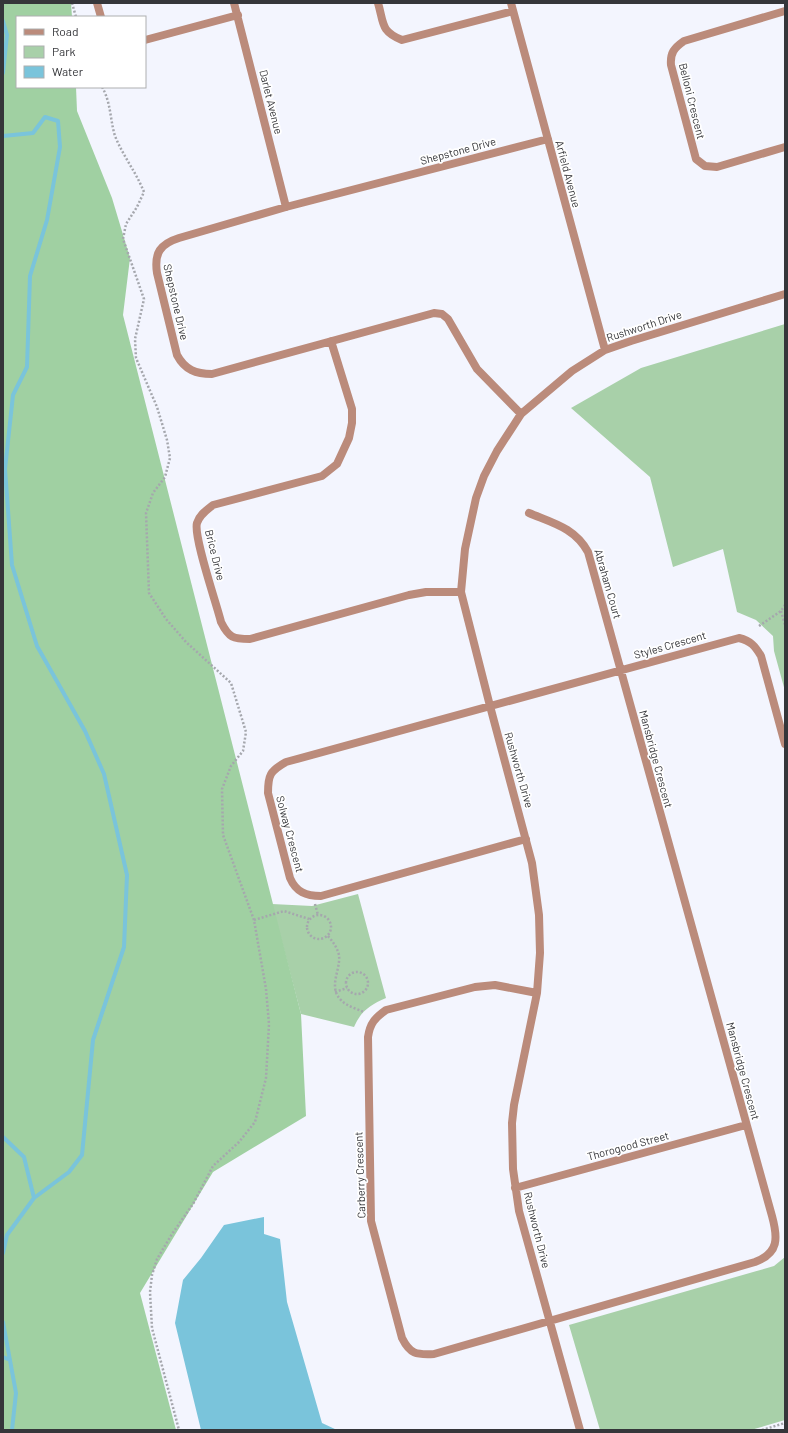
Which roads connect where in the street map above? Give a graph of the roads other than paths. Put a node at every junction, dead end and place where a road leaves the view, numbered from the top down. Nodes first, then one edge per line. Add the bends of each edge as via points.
1 (97, 3) edge
2 (234, 3) edge
3 (378, 3) edge
4 (512, 7) edge
5 (785, 11) edge
6 (238, 15) junction
7 (101, 16) edge
8 (146, 40) edge
9 (548, 139) junction
10 (785, 147) edge
11 (286, 207) junction
12 (785, 294) edge
13 (331, 341) junction
14 (605, 350) junction
15 (522, 414) junction
16 (529, 513) dead end
17 (461, 592) junction
18 (621, 670) junction
19 (490, 706) junction
20 (785, 744) edge
21 (526, 839) junction
22 (537, 993) junction
23 (746, 1125) junction
24 (515, 1188) junction
25 (549, 1320) junction
26 (580, 1430) edge

1 - 7 street
2 - 6 street, Darlet Avenue
3 - 4 street via 382,25 391,36 402,40
4 - 9 street, Arfield Avenue
5 - 10 street, Belloni Crescent via 684,41 670,55 670,65 696,160 705,166 717,167
6 - 8 street
6 - 11 street, Darlet Avenue
9 - 11 street, Shepstone Drive
9 - 14 street, Arfield Avenue
11 - 13 street, Shepstone Drive via 179,238 168,242 160,249 155,260 157,273 177,355 188,370 212,374
12 - 14 street, Rushworth Drive
13 - 15 street, Shepstone Drive via 422,315 442,314 448,319 477,369
13 - 17 street, Brice Drive via 352,409 349,438 337,464 322,476 214,505 203,512 197,524 198,538 226,632 236,639 250,639 408,595
14 - 15 street, Rushworth Drive via 572,371
15 - 17 street, Rushworth Drive via 497,451 476,498 465,549
16 - 18 street, Abraham Court via 565,527 582,540 588,552
17 - 19 street, Rushworth Drive
18 - 19 street, Styles Crescent
18 - 20 street, Styles Crescent via 726,641 739,638 748,640 761,656
18 - 23 street, Mansbridge Crescent
19 - 21 street, Rushworth Drive
19 - 21 street, Solway Crescent via 286,762 274,769 268,780 268,794 290,878 300,892 310,896 321,896
21 - 22 street, Rushworth Drive via 536,880 539,915
22 - 24 street, Rushworth Drive via 514,1105 511,1142
22 - 25 street, Carberry Crescent via 494,985 475,987 386,1010 376,1017 369,1026 368,1037 370,1202 376,1241 402,1338 408,1349 419,1355 434,1354
23 - 24 street, Thorogood Street
23 - 25 street, Mansbridge Crescent via 776,1232 776,1243 765,1258
24 - 25 street, Rushworth Drive
25 - 26 street, Rushworth Drive

